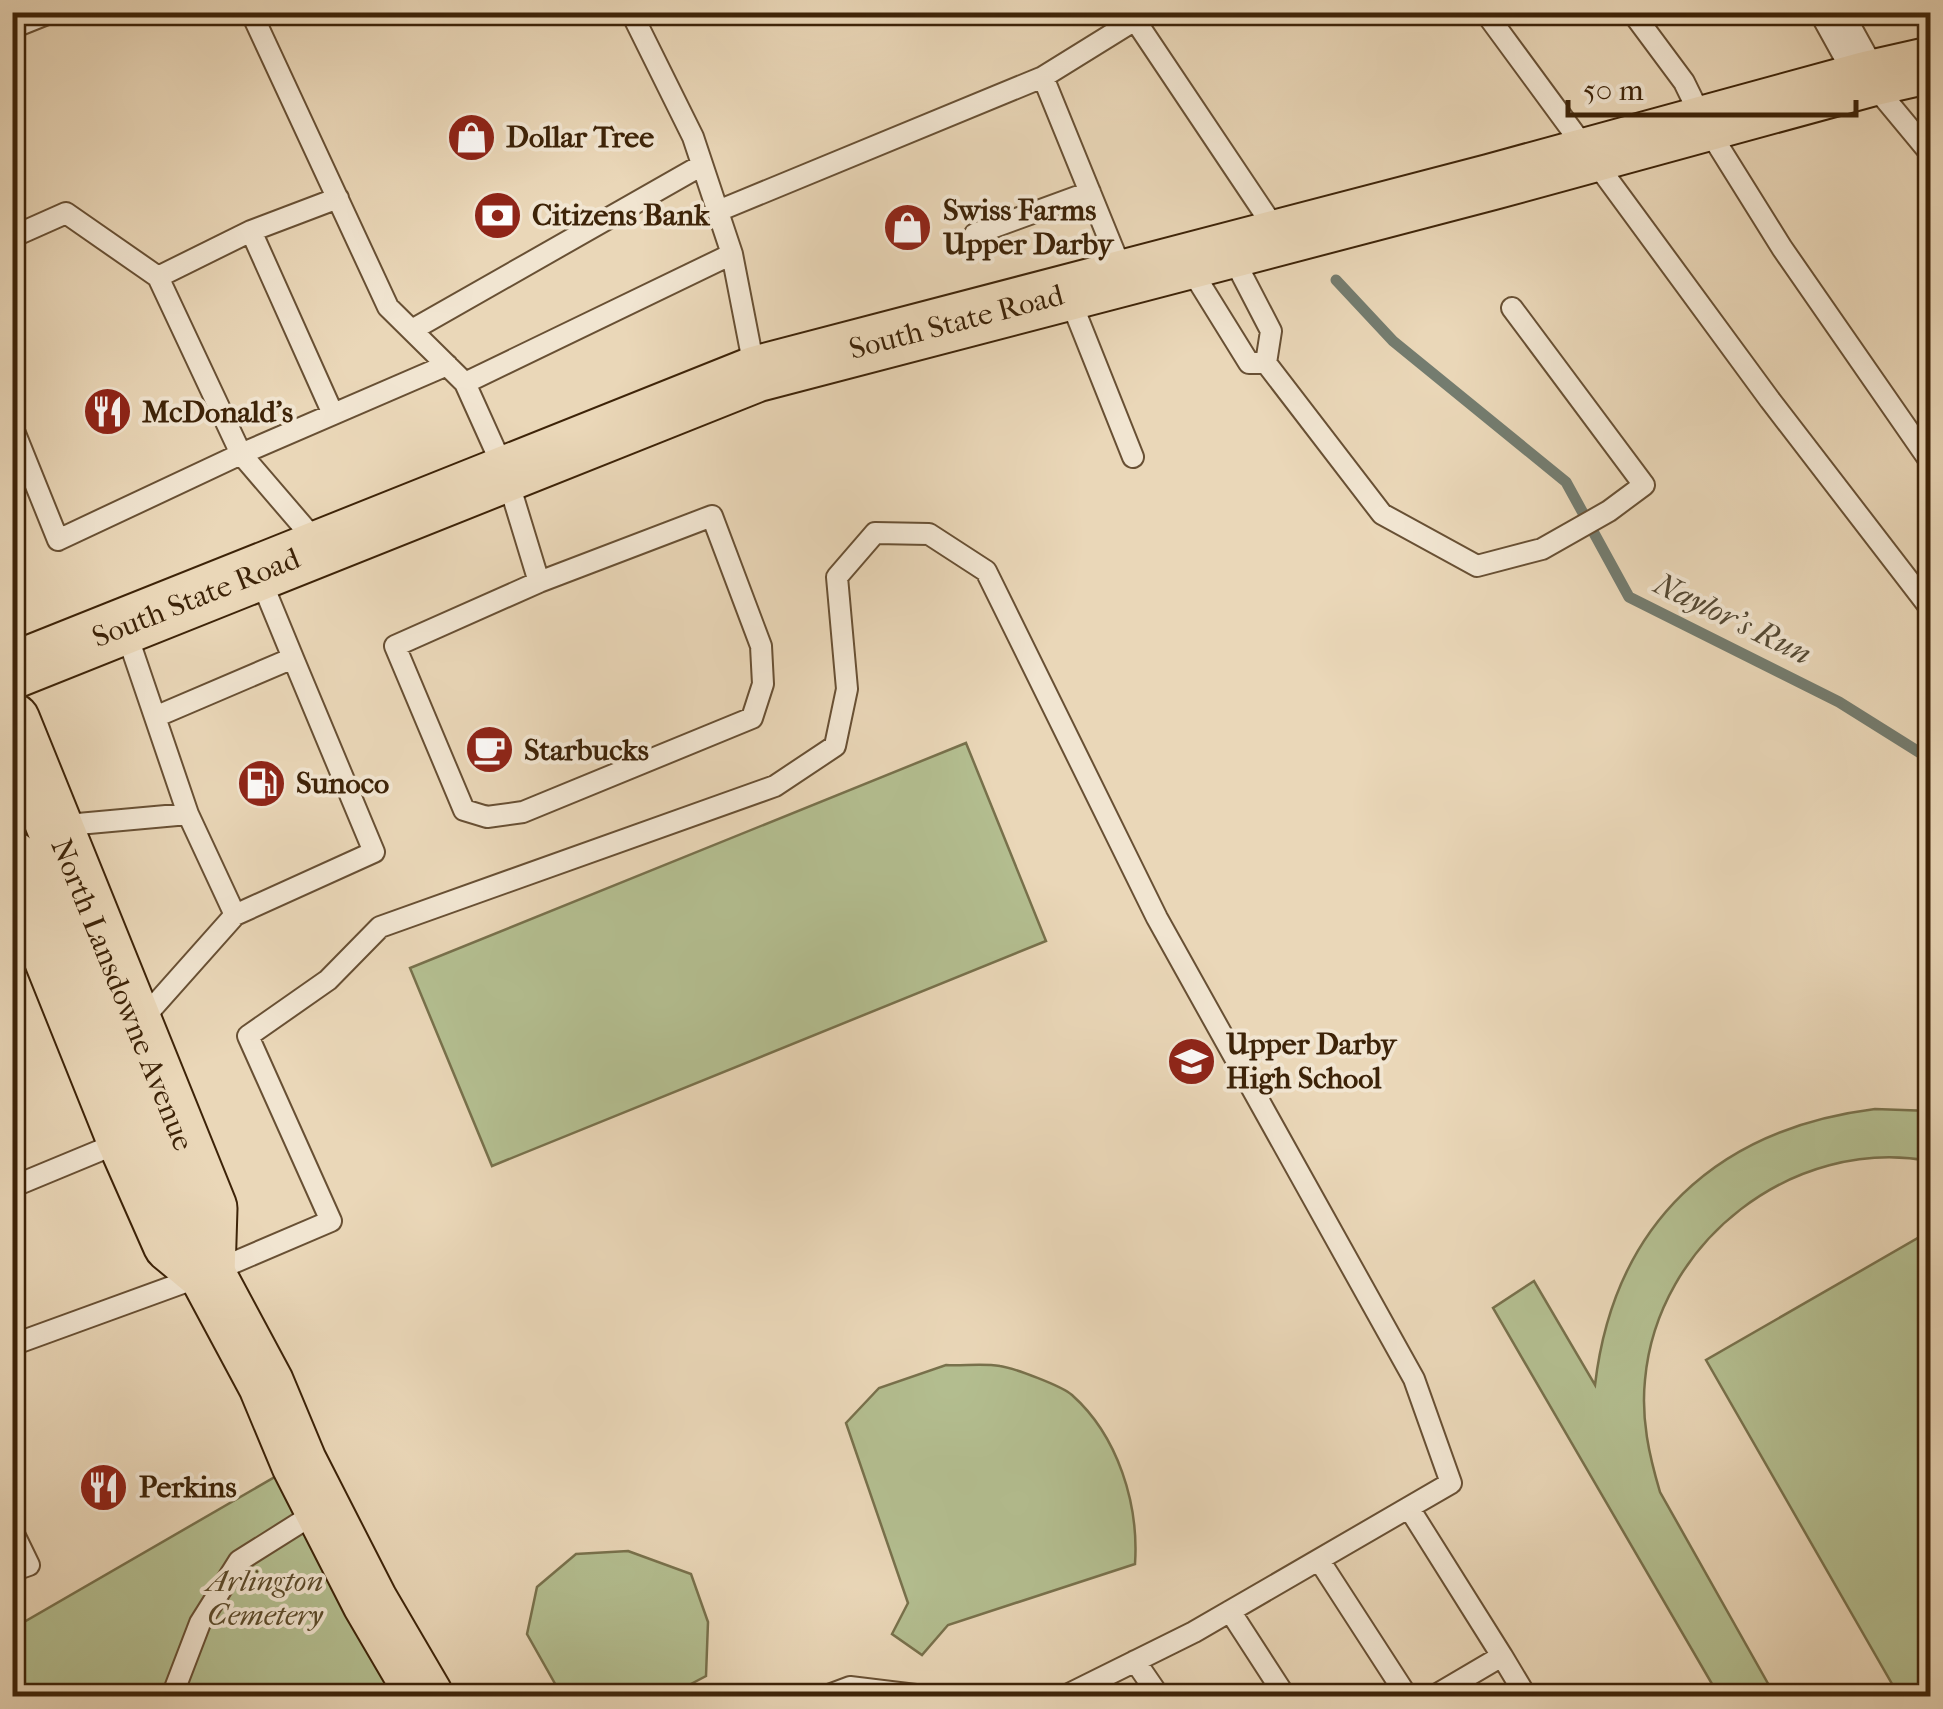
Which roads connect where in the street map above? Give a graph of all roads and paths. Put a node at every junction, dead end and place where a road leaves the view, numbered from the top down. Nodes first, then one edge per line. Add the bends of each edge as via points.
1 (52, 12) edge
2 (251, 12) edge
3 (630, 12) edge
4 (1485, 12) edge
5 (1632, 12) edge
6 (1831, 12) edge
7 (1135, 16) edge
8 (12, 28) edge
9 (1930, 65) edge
10 (1044, 77) junction
11 (1868, 79) junction
12 (1704, 122) junction
13 (1930, 153) edge
14 (1592, 154) junction
15 (702, 164) junction
16 (1090, 192) junction
17 (338, 198) junction
18 (718, 211) junction
19 (251, 231) junction
20 (975, 234) dead end
21 (12, 238) edge
22 (1232, 250) junction
23 (732, 254) junction
24 (158, 277) junction
25 (1125, 278) junction
26 (1067, 292) junction
27 (1512, 308) dead end
28 (412, 330) junction
29 (1266, 363) junction
30 (447, 366) junction
31 (756, 374) junction
32 (465, 382) junction
33 (333, 414) junction
34 (12, 426) edge
35 (241, 454) junction
36 (1132, 457) dead end
37 (1929, 460) edge
38 (506, 474) junction
39 (322, 548) junction
40 (258, 573) junction
41 (539, 582) junction
42 (1930, 608) edge
43 (124, 627) junction
44 (293, 658) junction
45 (12, 671) edge
46 (155, 717) junction
47 (12, 720) edge
48 (188, 814) junction
49 (56, 826) junction
50 (12, 859) edge
51 (235, 915) junction
52 (135, 1027) junction
53 (125, 1140) junction
54 (12, 1188) edge
55 (207, 1274) junction
56 (12, 1345) edge
57 (322, 1508) junction
58 (1409, 1508) junction
59 (12, 1530) edge
60 (1319, 1560) junction
61 (12, 1571) edge
62 (1230, 1611) junction
63 (1502, 1656) junction
64 (1136, 1661) junction
65 (172, 1696) edge
66 (425, 1696) edge
67 (826, 1696) edge
68 (924, 1696) edge
69 (1065, 1696) edge
70 (1159, 1696) edge
71 (1284, 1696) edge
72 (1407, 1696) edge
73 (1434, 1696) edge
74 (1526, 1696) edge

1 - 8 lane
2 - 17 lane
3 - 15 lane
4 - 14 lane
5 - 12 lane via 1684,82
6 - 11 street
7 - 10 lane
7 - 22 lane
9 - 11 main road, South State Road
10 - 16 lane
10 - 18 lane
11 - 12 main road, South State Road
11 - 13 lane
12 - 14 main road, South State Road
12 - 37 lane
14 - 22 main road, South State Road
14 - 42 lane
15 - 18 lane
15 - 28 lane
16 - 20 lane
16 - 25 lane
17 - 19 lane
17 - 28 lane via 388,307
18 - 23 lane
19 - 24 lane
19 - 33 lane
21 - 24 lane via 66,213
22 - 25 main road, South State Road
22 - 29 lane via 1272,331
22 - 29 lane via 1250,363
23 - 31 lane
23 - 32 lane
24 - 35 lane
25 - 26 main road, South State Road
26 - 31 main road, South State Road
26 - 36 lane
27 - 29 lane via 1644,485 1542,548 1477,566 1382,514
28 - 30 lane
30 - 32 lane
30 - 33 lane
31 - 38 main road, South State Road
32 - 38 lane
33 - 35 lane
34 - 35 lane via 58,540
35 - 39 lane
38 - 39 main road, South State Road
38 - 41 lane
39 - 40 main road, South State Road
40 - 43 main road, South State Road
40 - 44 lane
41 - 41 lane via 712,516 761,646 763,684 752,718 524,812 487,818 464,810 395,646
43 - 45 main road, South State Road
43 - 46 lane
44 - 46 lane
44 - 51 lane via 374,852
46 - 48 lane
47 - 49 main road, North Lansdowne Avenue
48 - 49 lane
48 - 51 lane
49 - 52 main road, North Lansdowne Avenue
50 - 53 main road, North Lansdowne Avenue
51 - 52 lane
52 - 55 main road, North Lansdowne Avenue via 210,1208
53 - 54 lane
53 - 55 main road, North Lansdowne Avenue via 171,1244
55 - 56 lane
55 - 57 main road, North Lansdowne Avenue
55 - 58 lane via 331,1221 248,1036 328,980 380,928 776,786 834,746 847,689 837,577 875,532 929,534 986,571 1157,918 1414,1379 1451,1483
57 - 65 lane via 239,1560 200,1624
57 - 66 main road, North Lansdowne Avenue
58 - 60 lane
58 - 63 lane
59 - 61 lane via 30,1565
60 - 62 lane
60 - 72 lane
62 - 64 lane
62 - 71 lane
63 - 73 lane
63 - 74 lane
64 - 69 lane
64 - 70 lane
67 - 68 lane via 850,1687

